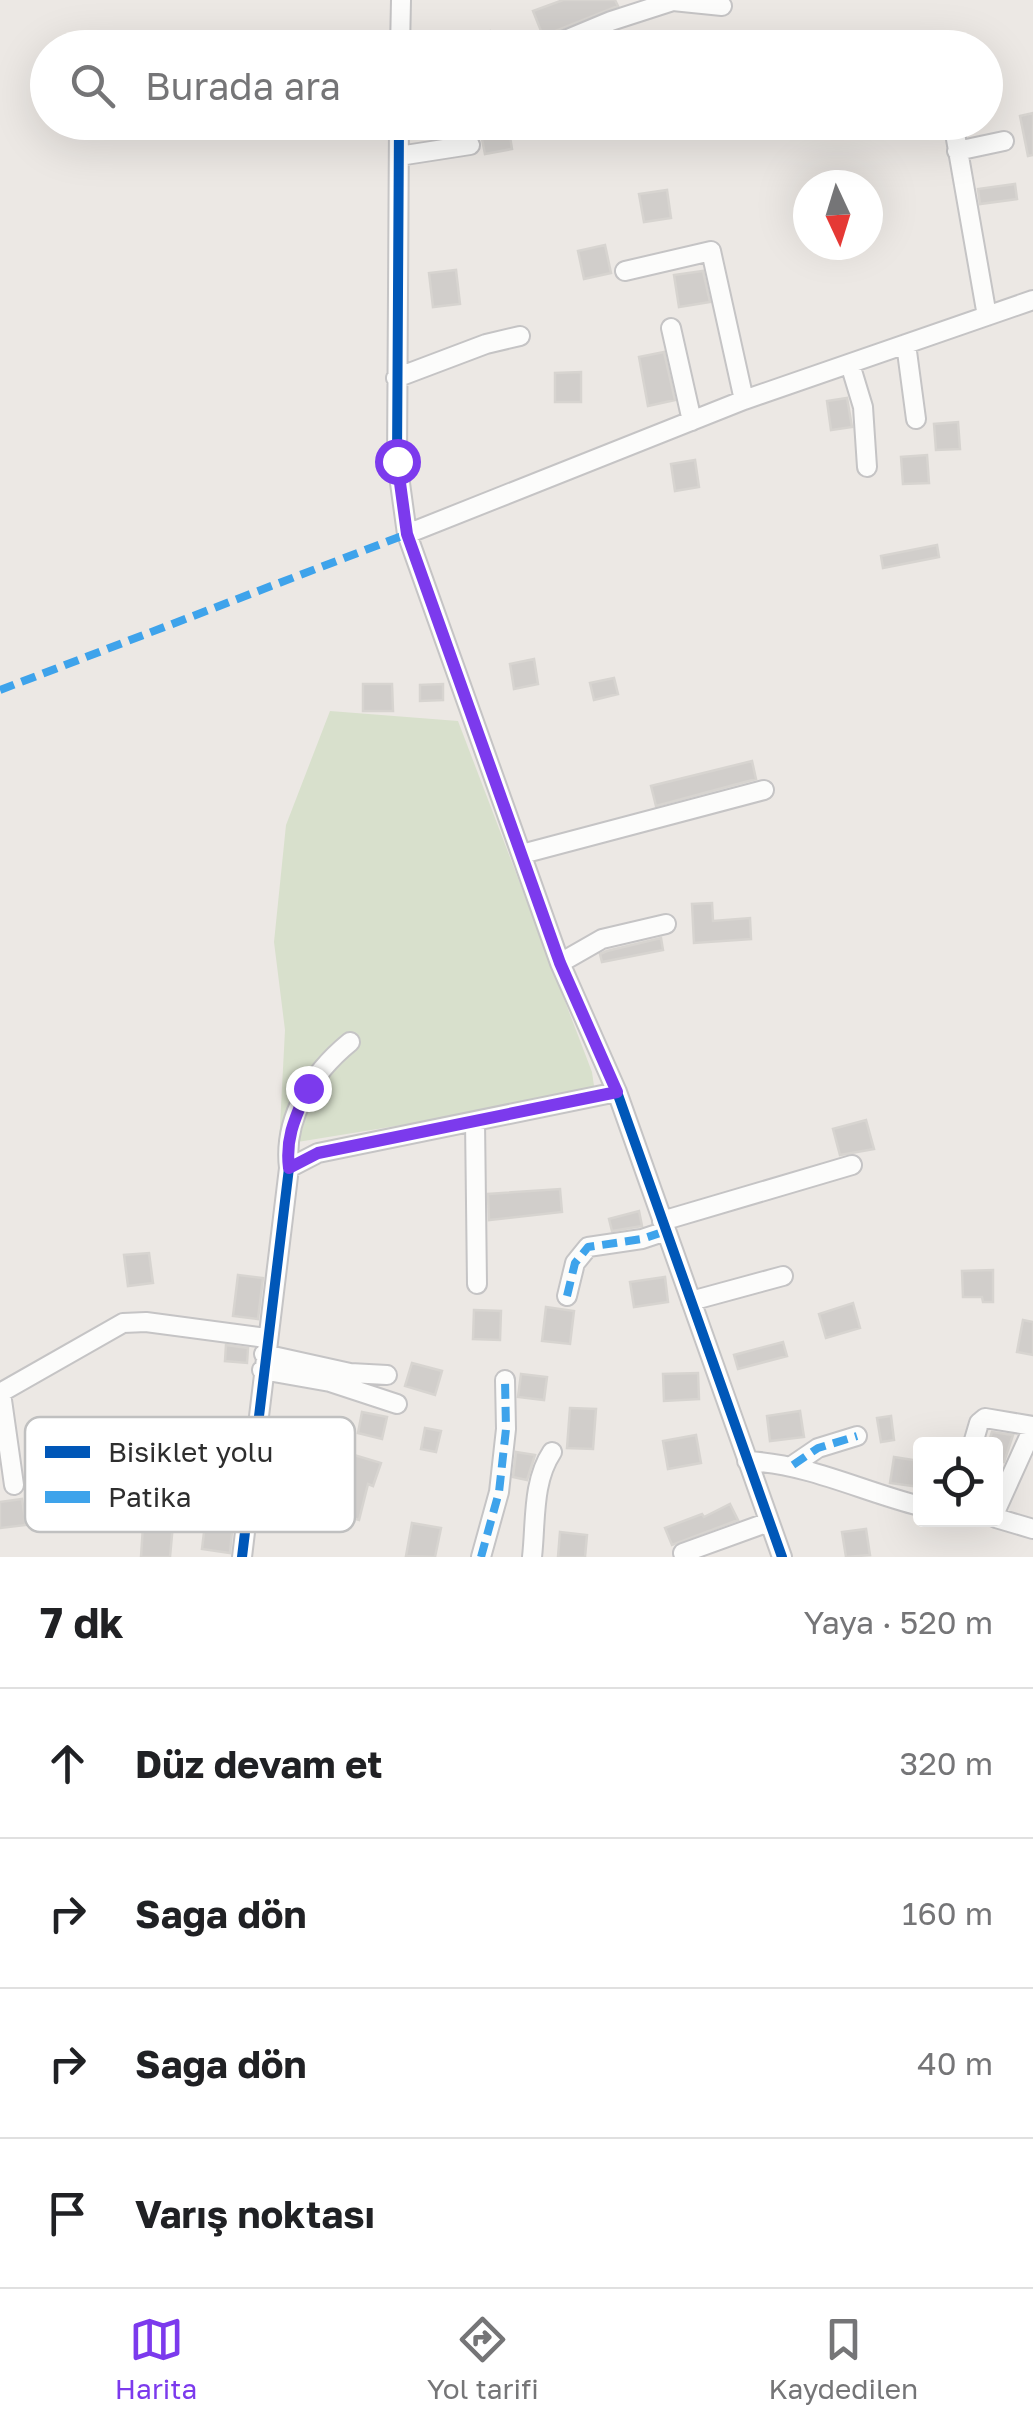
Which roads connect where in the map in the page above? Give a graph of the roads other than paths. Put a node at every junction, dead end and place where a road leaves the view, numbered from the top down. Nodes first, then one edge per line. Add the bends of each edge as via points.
1 (400, 0) edge
2 (722, 6) dead end
3 (400, 30) edge
4 (589, 30) edge
5 (399, 140) edge
6 (956, 140) edge
7 (1004, 141) dead end
8 (470, 145) dead end
9 (957, 150) junction
10 (399, 156) junction
11 (625, 270) dead end
12 (1033, 300) edge
13 (988, 316) junction
14 (671, 328) dead end
15 (520, 336) dead end
16 (906, 344) junction
17 (850, 364) junction
18 (396, 378) junction
19 (744, 400) junction
20 (916, 420) dead end
21 (692, 421) junction
22 (867, 467) dead end
23 (407, 534) junction
24 (764, 790) dead end
25 (522, 854) junction
26 (666, 924) dead end
27 (560, 963) junction
28 (350, 1042) dead end
29 (617, 1092) junction
30 (475, 1121) junction
31 (852, 1165) dead end
32 (289, 1168) junction
33 (664, 1226) junction
34 (783, 1276) dead end
35 (477, 1284) dead end
36 (567, 1296) dead end
37 (691, 1301) junction
38 (264, 1354) junction
39 (386, 1376) dead end
40 (505, 1380) dead end
41 (0, 1393) edge
42 (398, 1404) dead end
43 (257, 1417) edge
44 (1033, 1427) edge
45 (857, 1436) dead end
46 (975, 1437) edge
47 (552, 1452) dead end
48 (747, 1461) junction
49 (793, 1466) junction
50 (14, 1486) dead end
51 (1003, 1498) edge
52 (913, 1504) edge
53 (1003, 1517) edge
54 (769, 1522) junction
55 (1033, 1529) edge
56 (245, 1532) edge
57 (683, 1553) dead end
58 (242, 1557) edge
59 (480, 1557) edge
60 (532, 1557) edge
61 (782, 1557) edge

1 - 3 street
2 - 4 street via 673,1
5 - 10 street
6 - 9 street
7 - 9 street
8 - 10 street
9 - 13 street
10 - 18 street
11 - 19 street via 711,251
12 - 13 street
13 - 16 street
14 - 21 street
15 - 18 street
16 - 17 street
16 - 20 street
17 - 19 street
17 - 22 street
18 - 23 street
19 - 21 street
21 - 23 street
23 - 25 street
24 - 25 street
25 - 27 street
26 - 27 street via 602,939
27 - 29 street
28 - 32 street via 308,1088 290,1128
29 - 30 street
29 - 33 street
30 - 32 street via 318,1153
30 - 35 street
31 - 33 street
32 - 38 street
33 - 36 street via 630,1242 588,1248 575,1263
33 - 37 street
34 - 37 street
37 - 48 street
38 - 39 street
38 - 41 street via 124,1322
38 - 42 street
38 - 43 street
40 - 59 street via 499,1492
41 - 50 street
44 - 46 street via 986,1418
44 - 51 street
45 - 49 street via 818,1448
47 - 60 street via 538,1484
48 - 49 street
48 - 54 street
49 - 52 street
53 - 55 street
54 - 57 street
54 - 61 street
56 - 58 street

